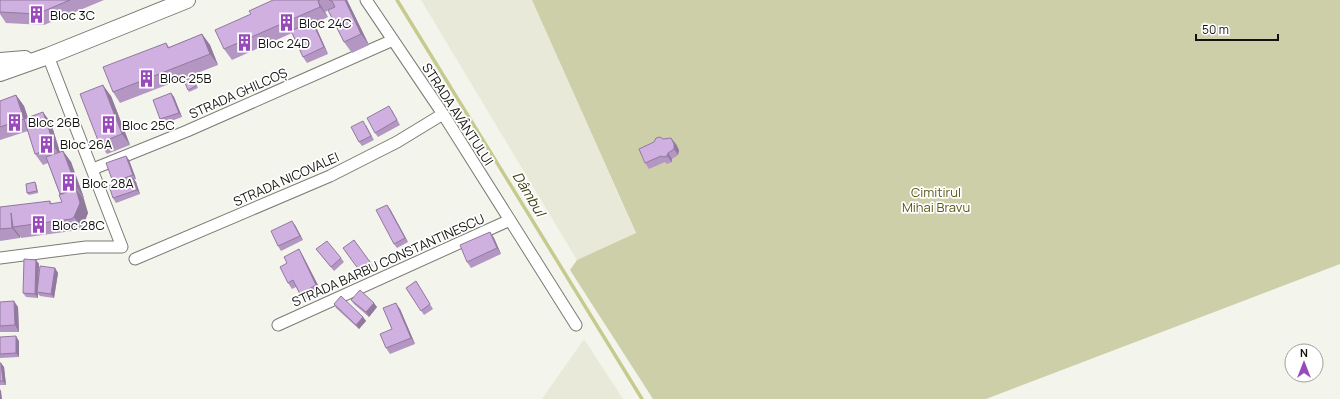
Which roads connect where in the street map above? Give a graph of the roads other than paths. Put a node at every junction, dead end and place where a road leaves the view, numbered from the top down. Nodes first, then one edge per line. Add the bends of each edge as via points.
1 (187, 0) edge
2 (366, 0) edge
3 (393, 40) junction
4 (44, 57) junction
5 (0, 61) edge
6 (0, 73) edge
7 (443, 114) junction
8 (93, 169) junction
9 (510, 220) junction
10 (0, 258) edge
11 (135, 259) dead end
12 (278, 325) dead end
13 (576, 325) dead end

1 - 4 main road
2 - 3 street, STRADA AVÂNTULUI
3 - 7 street, STRADA AVÂNTULUI
3 - 8 street, STRADA GHILCOȘ via 187,131
4 - 5 main road
4 - 6 main road
4 - 8 street
7 - 9 street, STRADA AVÂNTULUI
7 - 11 street, STRADA NICOVALEI via 397,142 330,176
8 - 10 street via 122,247 86,247
9 - 12 street, STRADA BARBU CONSTANTINESCU
9 - 13 street, STRADA AVÂNTULUI

